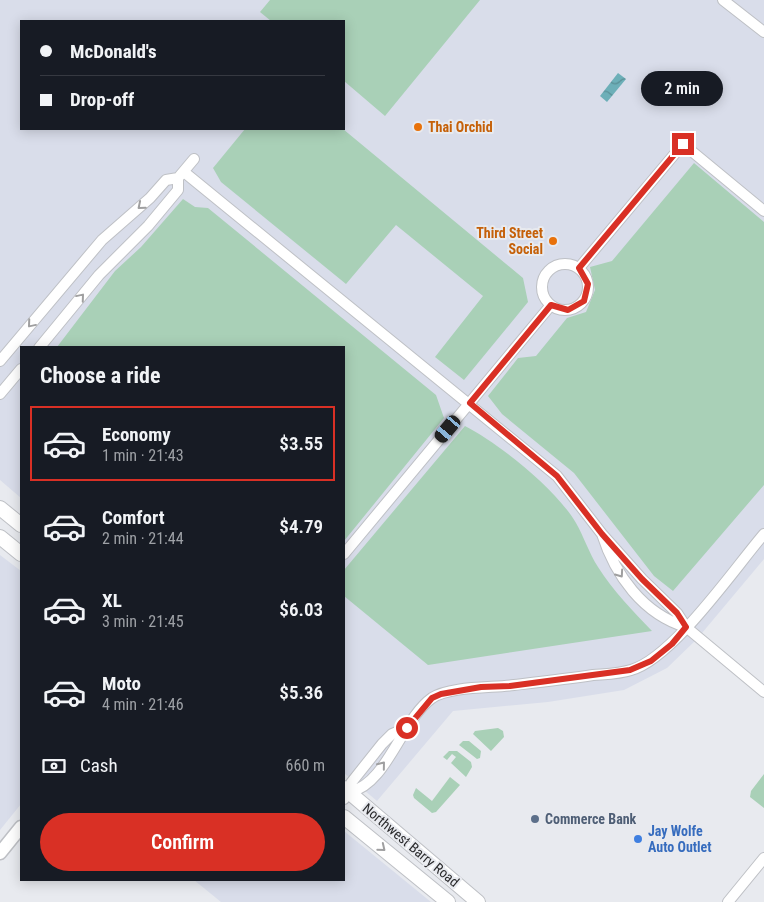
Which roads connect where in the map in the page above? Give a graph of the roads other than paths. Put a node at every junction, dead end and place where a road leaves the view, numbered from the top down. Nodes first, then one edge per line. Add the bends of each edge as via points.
1 (723, 0) edge
2 (764, 32) edge
3 (194, 159) dead end
4 (181, 175) junction
5 (764, 211) edge
6 (579, 268) junction
7 (551, 305) junction
8 (41, 346) edge
9 (0, 361) edge
10 (20, 370) edge
11 (0, 394) edge
12 (470, 403) junction
13 (0, 508) edge
14 (0, 518) edge
15 (20, 525) edge
16 (20, 526) edge
17 (602, 534) junction
18 (764, 534) edge
19 (0, 537) edge
20 (20, 553) edge
21 (345, 553) edge
22 (686, 627) junction
23 (764, 692) edge
24 (346, 793) edge
25 (345, 818) edge
26 (20, 828) edge
27 (0, 853) edge
28 (764, 858) edge
29 (448, 902) edge
30 (478, 902) edge
31 (728, 902) edge

1 - 2 street
3 - 4 street
8 -> 4 street via 100,274 148,226 178,190
4 -> 9 street via 166,180 102,240
4 - 12 street
5 - 6 street via 683,144
6 - 7 street via 560,264 548,272 542,287 544,297
6 - 7 street via 588,284 584,301 568,310
7 - 12 street
10 - 11 street
12 - 17 street via 557,476
12 - 21 street
13 - 15 main road
14 - 16 main road
17 - 22 street via 677,613
17 -> 22 street via 609,557 620,576 655,612 667,621
18 - 22 street
19 - 20 main road
22 - 23 street
22 - 24 street via 651,661 630,670 481,687 432,698 406,728 398,745 363,789
24 - 30 main road, Northwest Barry Road
25 -> 29 main road, Northwest Barry Road
26 - 27 street
28 - 31 street

